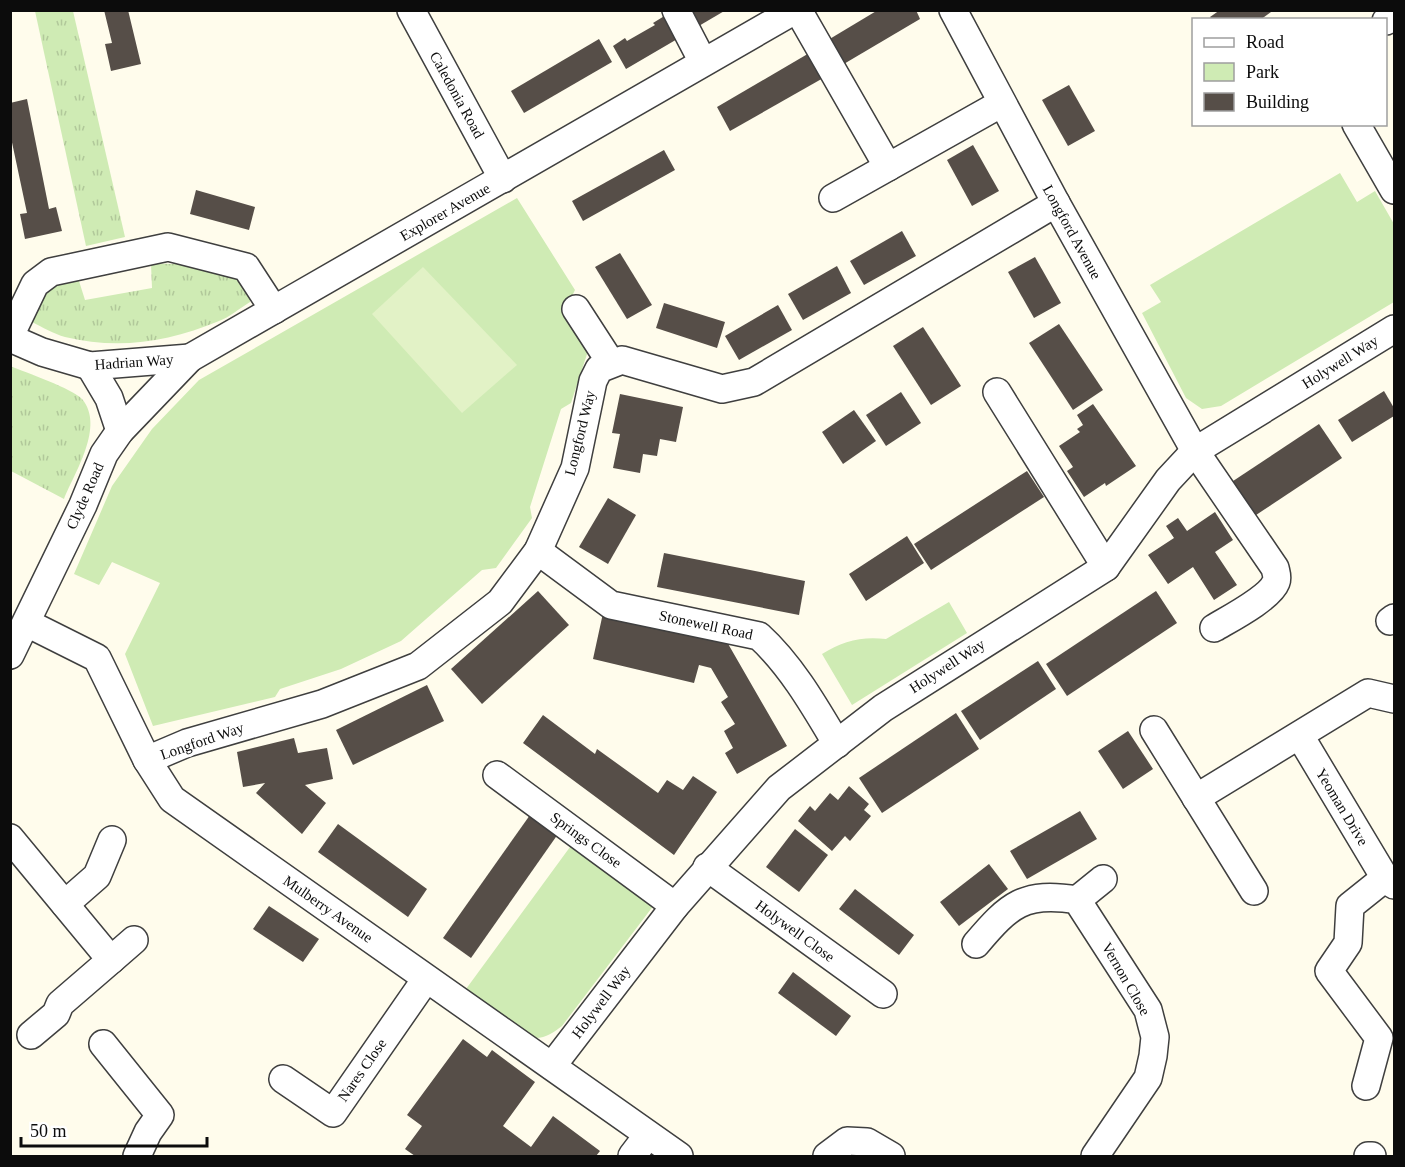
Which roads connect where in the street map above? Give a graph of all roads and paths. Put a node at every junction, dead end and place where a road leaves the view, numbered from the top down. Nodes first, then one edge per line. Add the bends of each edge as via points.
1 (411, 10) edge
2 (676, 10) edge
3 (796, 10) edge
4 (953, 10) edge
5 (701, 63) junction
6 (1002, 103) junction
7 (1357, 126) edge
8 (888, 168) junction
9 (503, 179) junction
10 (1395, 190) edge
11 (833, 198) dead end
12 (1056, 203) junction
13 (576, 309) dead end
14 (273, 310) junction
15 (1395, 329) edge
16 (10, 337) edge
17 (190, 358) junction
18 (611, 363) junction
19 (90, 366) junction
20 (997, 392) dead end
21 (120, 431) junction
22 (1195, 451) junction
23 (538, 551) junction
24 (1106, 567) junction
25 (27, 623) junction
26 (1214, 628) dead end
27 (10, 655) edge
28 (1395, 699) edge
29 (1154, 730) dead end
30 (1299, 736) junction
31 (837, 744) junction
32 (147, 760) junction
33 (497, 775) dead end
34 (1196, 798) junction
35 (10, 838) edge
36 (112, 840) dead end
37 (707, 867) junction
38 (1103, 879) dead end
39 (1390, 881) edge
40 (1254, 891) dead end
41 (1077, 900) junction
42 (65, 904) junction
43 (675, 906) junction
44 (134, 940) dead end
45 (976, 944) dead end
46 (111, 960) junction
47 (426, 979) junction
48 (884, 994) dead end
49 (32, 1035) dead end
50 (103, 1044) dead end
51 (552, 1066) junction
52 (283, 1079) dead end
53 (1366, 1086) dead end
54 (648, 1135) junction
55 (136, 1156) edge
56 (632, 1156) edge
57 (679, 1156) edge
58 (827, 1156) edge
59 (891, 1156) edge
60 (1095, 1156) edge

1 - 9 street, Caledonia Road
2 - 5 street
3 - 5 street, Explorer Avenue
3 - 8 street
4 - 6 street, Longford Avenue
5 - 9 street, Explorer Avenue
6 - 8 street
6 - 12 street, Longford Avenue
7 - 10 street
8 - 11 street
9 - 14 street, Explorer Avenue
12 - 18 street via 754,382 722,388 622,360
12 - 22 street, Longford Avenue
13 - 18 street
14 - 16 street via 246,267 168,247 51,272 35,284
14 - 17 street, Explorer Avenue
15 - 22 street, Holywell Way
16 - 19 street, Hadrian Way via 42,352
17 - 19 street, Hadrian Way
17 - 21 street, Clyde Road
18 - 23 street, Longford Way via 599,369 593,381 575,468
19 - 21 street via 109,398
20 - 24 street
21 - 25 street, Clyde Road via 104,454
22 - 24 street, Holywell Way via 1168,480
22 - 26 street, Longford Avenue via 1277,576 1268,593
23 - 31 street, Stonewell Road via 611,605 759,636 777,654
23 - 32 street, Longford Way via 500,602 418,666 322,704 187,743
24 - 31 street, Holywell Way via 892,702
25 - 27 street, Clyde Road
25 - 32 street, Mulberry Avenue via 97,658
28 - 30 street via 1368,693
29 - 34 street
30 - 34 street
30 - 39 street, Yeoman Drive
31 - 37 street, Holywell Way via 779,788
32 - 47 street, Mulberry Avenue via 172,799
33 - 43 street, Springs Close
34 - 40 street
35 - 42 street
36 - 42 street via 97,876
37 - 43 street, Holywell Way
37 - 48 street, Holywell Close
38 - 41 street
39 - 53 street, Yeoman Drive via 1350,906 1348,943 1329,970 1379,1038
41 - 45 street via 1054,896 1016,906 1000,916
41 - 60 street, Vernon Close via 1148,1011 1155,1037 1148,1078
42 - 46 street
43 - 51 street, Holywell Way
44 - 46 street
46 - 49 street via 60,1004 56,1014
47 - 51 street, Mulberry Avenue
47 - 52 street, Nares Close via 333,1113
50 - 55 street via 160,1114
51 - 54 street, Mulberry Avenue
54 - 56 street
54 - 57 street, Mulberry Avenue
58 - 59 street via 847,1141 867,1142

